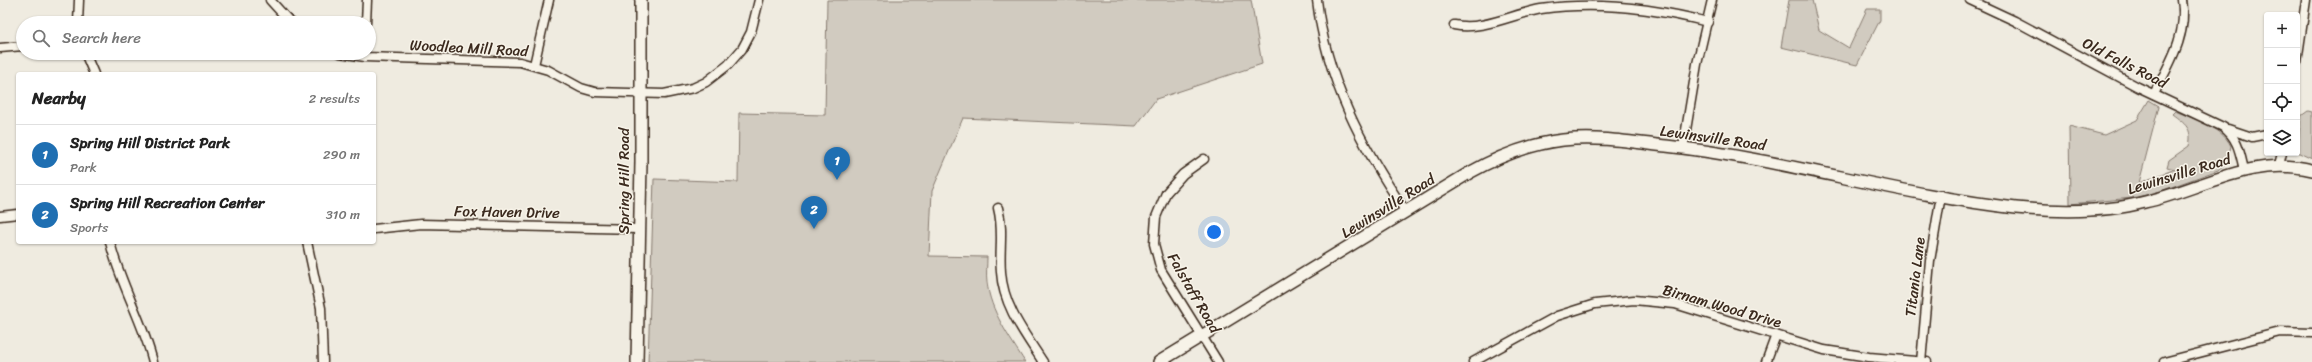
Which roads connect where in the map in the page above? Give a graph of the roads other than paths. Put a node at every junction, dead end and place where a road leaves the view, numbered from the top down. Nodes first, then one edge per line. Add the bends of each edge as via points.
1 (79, 0) edge
2 (270, 0) edge
3 (367, 0) edge
4 (549, 0) edge
5 (641, 0) edge
6 (759, 0) edge
7 (1317, 0) edge
8 (1712, 0) edge
9 (1970, 0) edge
10 (2182, 0) edge
11 (2306, 0) edge
12 (78, 16) edge
13 (285, 16) edge
14 (366, 16) edge
15 (1708, 22) junction
16 (1454, 25) dead end
17 (16, 47) edge
18 (0, 48) edge
19 (2299, 48) edge
20 (376, 55) edge
21 (88, 60) edge
22 (534, 65) junction
23 (93, 72) edge
24 (2154, 94) junction
25 (640, 95) junction
26 (2223, 127) junction
27 (2264, 135) edge
28 (1683, 148) junction
29 (2281, 156) edge
30 (1204, 159) dead end
31 (2279, 165) junction
32 (2244, 170) junction
33 (2312, 170) edge
34 (1941, 195) junction
35 (998, 208) dead end
36 (1406, 212) junction
37 (16, 214) edge
38 (0, 216) edge
39 (376, 228) edge
40 (639, 229) junction
41 (111, 244) edge
42 (307, 244) edge
43 (2312, 333) edge
44 (1776, 335) junction
45 (1202, 336) junction
46 (153, 362) edge
47 (323, 362) edge
48 (637, 362) edge
49 (1043, 362) edge
50 (1159, 362) edge
51 (1218, 362) edge
52 (1472, 362) edge
53 (1766, 362) edge
54 (1921, 362) edge
55 (1927, 362) edge
56 (2164, 362) edge

1 - 12 street
2 - 13 street
3 - 14 street
4 - 22 street
5 - 25 main road, Spring Hill Road
6 - 25 street, Woodlea Mill Road via 756,18 742,49 718,74 693,88 678,92
7 - 36 street via 1327,54 1343,102 1371,158
8 - 15 street
9 - 24 street, Old Falls Road
10 - 24 street via 2181,36
11 - 19 street
15 - 16 street via 1649,9 1593,5 1540,10 1472,27
15 - 28 street via 1697,64
17 - 18 street
20 - 22 street, Woodlea Mill Road via 520,62
21 - 23 street
22 - 25 street, Woodlea Mill Road via 581,88 595,92
24 - 26 street, Old Falls Road
25 - 40 main road, Spring Hill Road
26 - 27 street via 2252,137
26 - 32 street, Old Falls Road via 2238,144
28 - 34 main road, Lewinsville Road
28 - 36 main road, Lewinsville Road via 1590,139 1543,143 1504,155 1484,165
29 - 31 street
30 - 45 street, Falstaff Road via 1183,174 1166,193 1154,230 1154,244 1161,270
31 - 32 main road, Lewinsville Road
31 - 33 main road, Lewinsville Road
32 - 34 main road, Lewinsville Road via 2144,203 2085,210 2029,209
34 - 54 street, Titania Lane via 1930,262
35 - 49 street via 1003,233 1001,272 1006,298
36 - 45 main road, Lewinsville Road
37 - 38 street
39 - 40 street, Fox Haven Drive via 421,224
40 - 48 main road, Spring Hill Road
41 - 46 street
42 - 47 street via 321,308
43 - 56 street via 2280,332
44 - 52 street, Birnam Wood Drive via 1675,304 1634,300 1613,301 1577,308 1557,316
44 - 53 street
44 - 54 street, Birnam Wood Drive via 1846,354
45 - 50 main road, Lewinsville Road
45 - 51 street, Falstaff Road
54 - 55 street, Birnam Wood Drive

